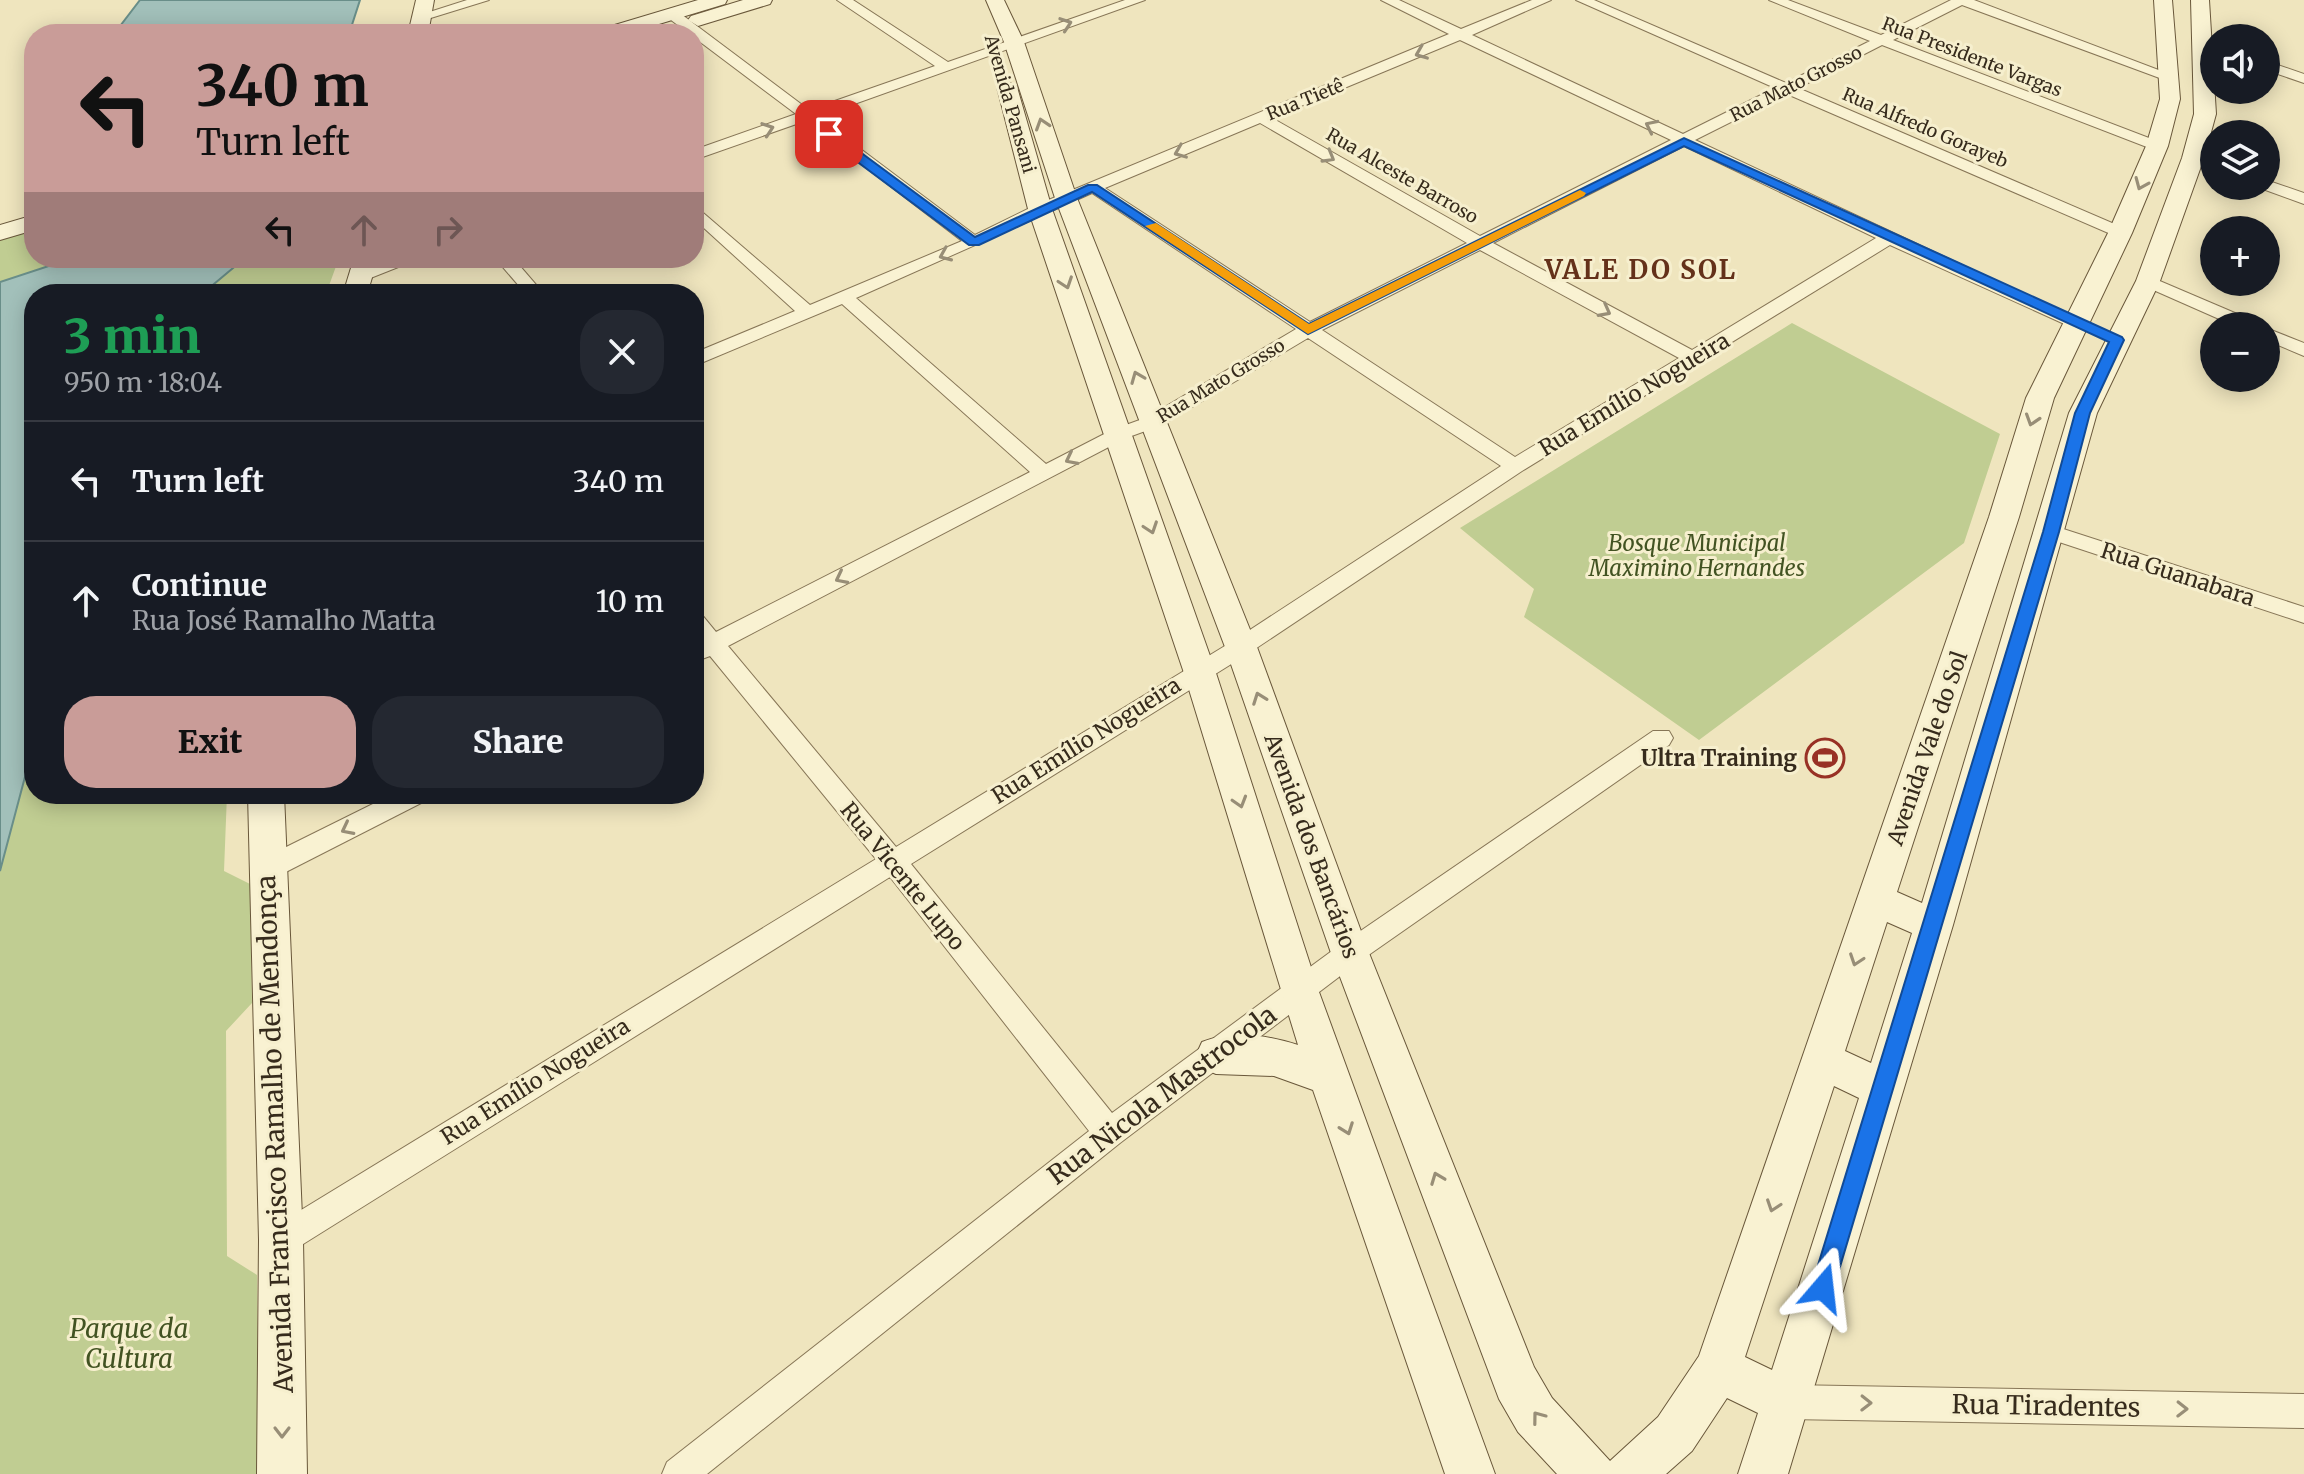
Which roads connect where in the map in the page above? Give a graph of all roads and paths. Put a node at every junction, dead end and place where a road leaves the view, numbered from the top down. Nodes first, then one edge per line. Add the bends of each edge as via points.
1 (482, 0) edge
2 (718, 0) edge
3 (844, 0) edge
4 (976, 0) edge
5 (995, 0) edge
6 (1138, 0) edge
7 (1388, 0) edge
8 (1544, 0) edge
9 (1583, 0) edge
10 (1776, 0) edge
11 (1962, 0) edge
12 (755, 1) edge
13 (2160, 1) edge
14 (2200, 5) edge
15 (421, 17) edge
16 (679, 19) junction
17 (654, 24) edge
18 (670, 24) edge
19 (685, 24) edge
20 (1462, 36) junction
21 (704, 38) edge
22 (1881, 42) junction
23 (1005, 45) junction
24 (945, 66) junction
25 (2280, 70) edge
26 (2170, 77) junction
27 (2304, 79) edge
28 (2200, 82) edge
29 (1784, 89) junction
30 (804, 116) junction
31 (1261, 118) junction
32 (1684, 142) junction
33 (2157, 146) junction
34 (704, 151) edge
35 (2200, 161) edge
36 (2200, 170) edge
37 (2280, 190) edge
38 (1066, 198) junction
39 (2304, 199) edge
40 (24, 210) edge
41 (0, 217) edge
42 (704, 219) edge
43 (24, 225) edge
44 (0, 233) edge
45 (2120, 233) junction
46 (1889, 238) junction
47 (974, 242) junction
48 (1480, 243) junction
49 (2162, 247) junction
50 (384, 268) edge
51 (513, 268) edge
52 (361, 276) edge
53 (2148, 281) junction
54 (526, 284) edge
55 (845, 298) junction
56 (2218, 312) edge
57 (808, 313) junction
58 (2077, 323) junction
59 (1308, 330) junction
60 (2280, 339) edge
61 (2117, 340) junction
62 (2304, 350) edge
63 (704, 356) edge
64 (1693, 358) junction
65 (1155, 421) junction
66 (1119, 434) junction
67 (1515, 466) junction
68 (1044, 473) junction
69 (2004, 517) junction
70 (2051, 532) junction
71 (2304, 615) edge
72 (1241, 647) junction
73 (704, 649) edge
74 (1199, 670) junction
75 (1661, 738) dead end
76 (266, 804) edge
77 (396, 804) edge
78 (891, 859) junction
79 (267, 869) junction
80 (1876, 900) junction
81 (1934, 925) junction
82 (1350, 953) junction
83 (1299, 992) junction
84 (1216, 1055) junction
85 (1822, 1060) junction
86 (1329, 1077) junction
87 (1883, 1089) junction
88 (1109, 1133) junction
89 (281, 1240) junction
90 (1718, 1369) junction
91 (1788, 1402) junction
92 (2304, 1411) edge
93 (282, 1474) edge
94 (679, 1474) edge
95 (1470, 1474) edge
96 (1591, 1474) edge
97 (1629, 1474) edge
98 (1763, 1474) edge

1 - 15 street
2 - 16 street
3 - 24 street
4 - 23 street, Avenida Pansani
5 - 23 street, Avenida Pansani
23 -> 6 street
7 - 20 street
8 - 20 street, Rua Tietê
9 - 29 street, Rua Alfredo Gorayeb
10 - 22 street, Rua Presidente Vargas
11 - 22 street, Rua Mato Grosso
11 - 26 street
12 - 16 street
13 - 14 street
13 - 26 street, Avenida Vale do Sol
16 - 17 street
16 - 18 street
16 - 19 street
20 -> 31 street, Rua Tietê
32 -> 20 street
21 - 30 street
22 - 29 street, Rua Mato Grosso
22 - 33 street, Rua Presidente Vargas
23 - 24 street
23 - 38 street, Avenida Pansani
24 - 30 street
25 - 27 street
26 - 28 street
26 - 33 street, Avenida Vale do Sol via 2170,99
29 - 32 street, Rua Mato Grosso
29 - 45 street, Rua Alfredo Gorayeb
34 -> 30 street
30 - 47 street
31 -> 38 street, Rua Tietê
31 -> 48 street, Rua Alceste Barroso
32 - 46 street
32 - 48 street, Rua Mato Grosso
33 - 35 street
33 -> 45 street, Avenida Vale do Sol
36 - 49 street
37 - 39 street
38 - 47 street, Rua Tietê
38 - 59 street
65 -> 38 street, Avenida dos Bancários
38 -> 66 street
40 - 41 street
42 - 57 street
43 - 44 street
45 - 49 street
45 - 58 street, Avenida Vale do Sol
46 - 58 street
46 - 64 street, Rua Emílio Nogueira
47 -> 55 street, Rua Tietê
48 - 59 street, Rua Mato Grosso
48 -> 64 street, Rua Alceste Barroso
49 - 53 street
50 - 52 street
51 - 54 street
53 - 56 street
53 - 61 street
55 - 57 street, Rua Tietê
55 - 68 street
57 - 63 street, Rua Tietê
58 - 61 street
58 -> 69 street, Avenida Vale do Sol via 2040,398
59 - 65 street, Rua Mato Grosso
59 - 67 street
60 - 62 street
61 - 70 street via 2083,413
64 - 67 street, Rua Emílio Nogueira
65 - 66 street, Rua Mato Grosso
65 - 72 street, Avenida dos Bancários
66 -> 68 street, Rua Mato Grosso
66 -> 74 street
67 - 72 street, Rua Emílio Nogueira
68 -> 73 street, Rua Mato Grosso
69 - 70 street
69 - 80 street, Avenida Vale do Sol
70 - 71 street, Rua Guanabara
70 - 81 street
72 - 74 street, Rua Emílio Nogueira
82 -> 72 street, Avenida dos Bancários
73 - 78 street, Rua Vicente Lupo
74 - 78 street, Rua Emílio Nogueira
74 -> 83 street
75 - 82 street, Rua Nicola Mastrocola
76 - 79 street, Avenida Francisco Ramalho de Mendonça
77 -> 79 street
78 - 88 street, Rua Vicente Lupo
78 - 89 street, Rua Emílio Nogueira
79 - 89 street, Avenida Francisco Ramalho de Mendonça
80 - 81 street
80 -> 85 street, Avenida Vale do Sol
81 - 87 street
82 - 83 street, Rua Nicola Mastrocola
96 -> 82 street, Avenida dos Bancários via 1535,1415 1516,1382
83 - 84 street, Rua Nicola Mastrocola
83 - 86 street
84 - 86 street via 1274,1055
84 - 88 street, Rua Nicola Mastrocola
85 - 87 street
85 -> 90 street, Avenida Vale do Sol
86 -> 95 street
87 - 91 street
88 - 94 street, Rua Nicola Mastrocola
89 -> 93 street, Avenida Francisco Ramalho de Mendonça
90 - 91 street
90 - 97 street, Avenida Vale do Sol via 1675,1434
91 -> 92 street, Rua Tiradentes
91 - 98 street

